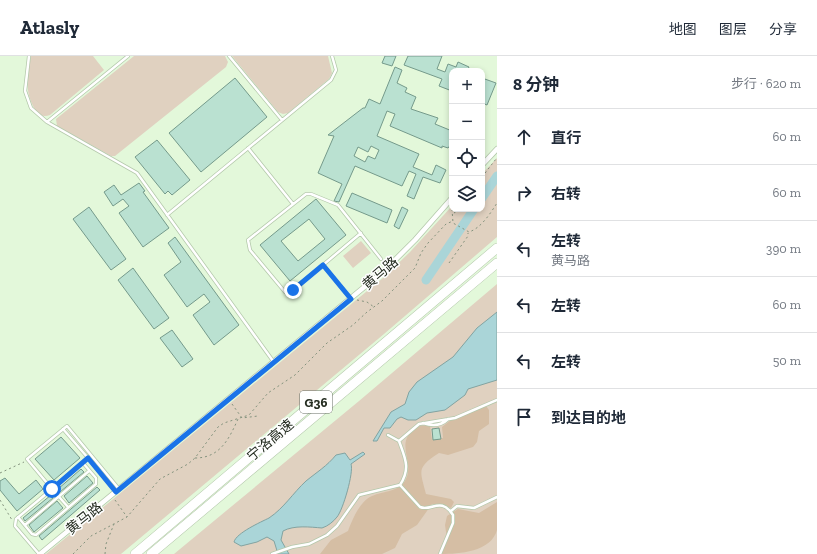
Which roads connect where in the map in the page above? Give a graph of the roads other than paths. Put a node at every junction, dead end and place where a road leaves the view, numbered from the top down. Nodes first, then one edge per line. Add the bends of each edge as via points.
1 (29, 56) edge
2 (128, 56) edge
3 (229, 56) edge
4 (332, 56) edge
5 (282, 120) junction
6 (47, 122) junction
7 (248, 148) junction
8 (497, 149) edge
9 (485, 162) edge
10 (449, 201) edge
11 (293, 204) junction
12 (167, 215) junction
13 (361, 233) junction
14 (497, 248) edge
15 (381, 259) dead end
16 (497, 263) edge
17 (323, 265) junction
18 (352, 298) junction
19 (274, 362) junction
20 (497, 400) edge
21 (63, 429) junction
22 (388, 435) dead end
23 (399, 441) junction
24 (88, 458) junction
25 (83, 462) junction
26 (90, 470) junction
27 (400, 485) junction
28 (52, 489) junction
29 (118, 491) junction
30 (58, 497) junction
31 (497, 497) edge
32 (68, 507) junction
33 (451, 512) junction
34 (18, 517) junction
35 (25, 525) junction
36 (40, 554) edge
37 (135, 554) edge
38 (150, 554) edge
39 (272, 554) edge
40 (440, 554) edge

1 - 6 lane via 25,96 31,108
2 - 6 lane
3 - 5 lane
4 - 5 lane via 336,70 332,78
5 - 7 lane
6 - 12 lane via 136,173
7 - 11 lane
7 - 12 lane
8 - 9 street
10 - 18 street, 黄马路 via 398,258
11 - 13 lane via 307,194 324,199 338,205
11 - 17 lane via 249,238 248,248 285,292 291,291
12 - 19 lane
13 - 15 lane
13 - 17 lane
14 - 37 highway, 宁洛高速 / G36
16 - 38 highway, 宁洛高速 / G36
17 - 18 lane
18 - 19 street, 黄马路
19 - 29 street, 黄马路
20 - 23 lane via 441,424 423,423
21 - 24 lane
21 - 28 lane via 27,459
21 - 29 lane via 67,426
22 - 23 lane
23 - 27 lane via 407,466
24 - 25 lane
24 - 29 lane
25 - 26 lane
25 - 28 lane
26 - 30 lane
26 - 32 lane via 97,480 96,484
27 - 33 lane via 420,507 437,504
27 - 39 lane via 359,495 337,526 318,541
28 - 30 lane
28 - 34 lane
29 - 36 street, 黄马路
30 - 32 lane
30 - 35 lane
31 - 33 lane via 474,508 457,506
32 - 35 lane via 36,535
33 - 40 lane via 454,519
34 - 35 lane
34 - 36 lane via 14,522 16,526

